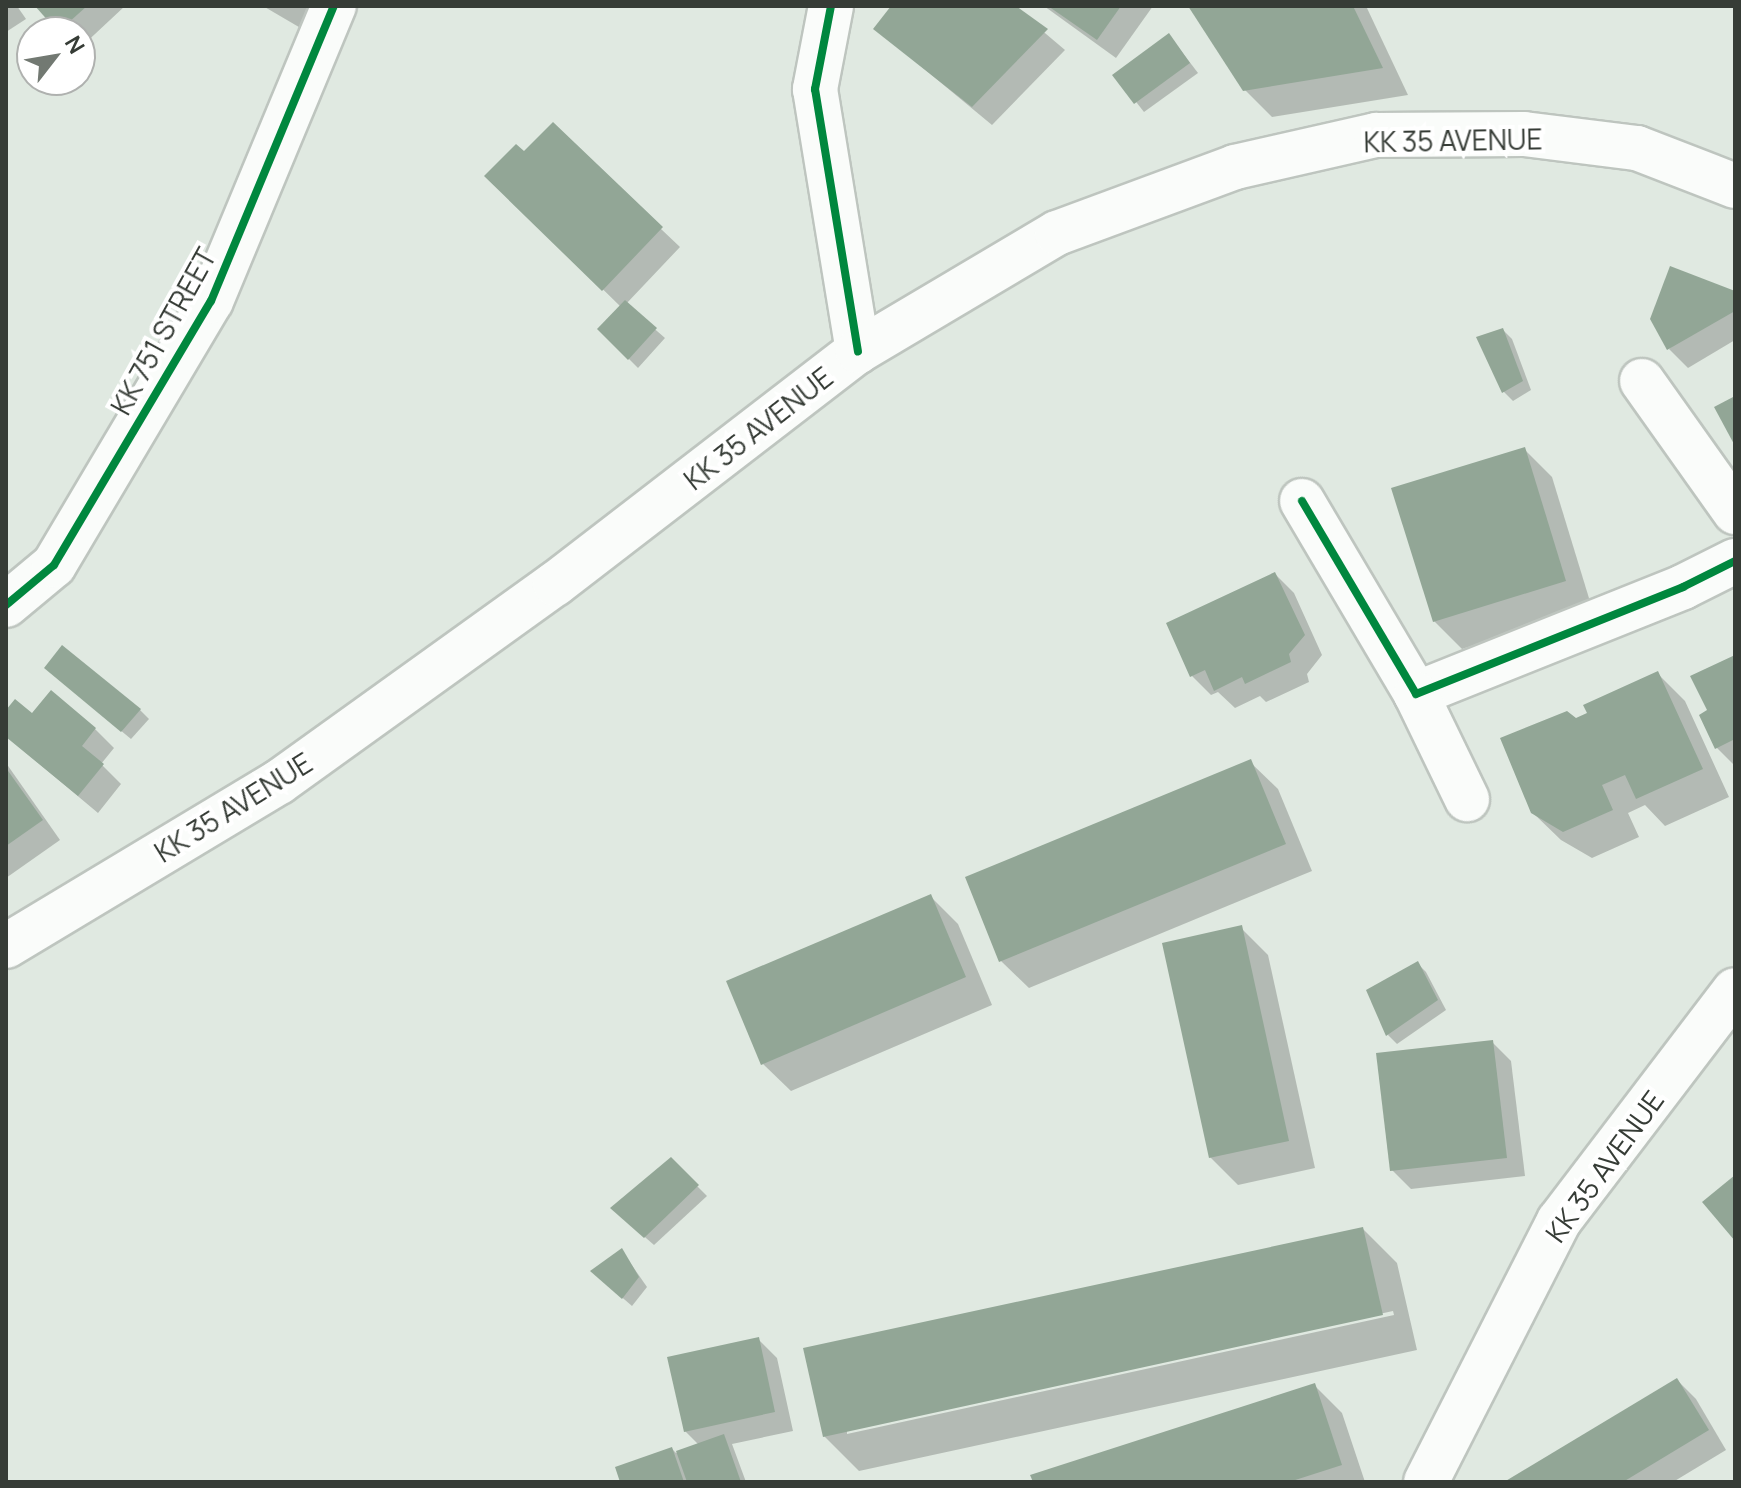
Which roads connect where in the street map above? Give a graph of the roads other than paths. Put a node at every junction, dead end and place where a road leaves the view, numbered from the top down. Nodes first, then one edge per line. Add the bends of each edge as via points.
1 (334, 6) edge
2 (831, 6) edge
3 (1735, 186) edge
4 (858, 351) junction
5 (1642, 381) dead end
6 (1302, 501) dead end
7 (1735, 512) edge
8 (1735, 561) edge
9 (6, 605) edge
10 (1416, 694) junction
11 (1467, 799) dead end
12 (6, 946) edge
13 (1735, 990) edge
14 (1426, 1482) edge

1 - 9 main road, KK 751 STREET via 211,301 54,565
2 - 4 main road via 815,89
3 - 4 main road, KK 35 AVENUE via 1637,148 1524,134 1376,135 1235,167 1057,233
4 - 12 main road, KK 35 AVENUE via 555,584 279,782
5 - 7 main road
6 - 10 main road
8 - 10 main road
10 - 11 main road
13 - 14 main road, KK 35 AVENUE via 1559,1221

